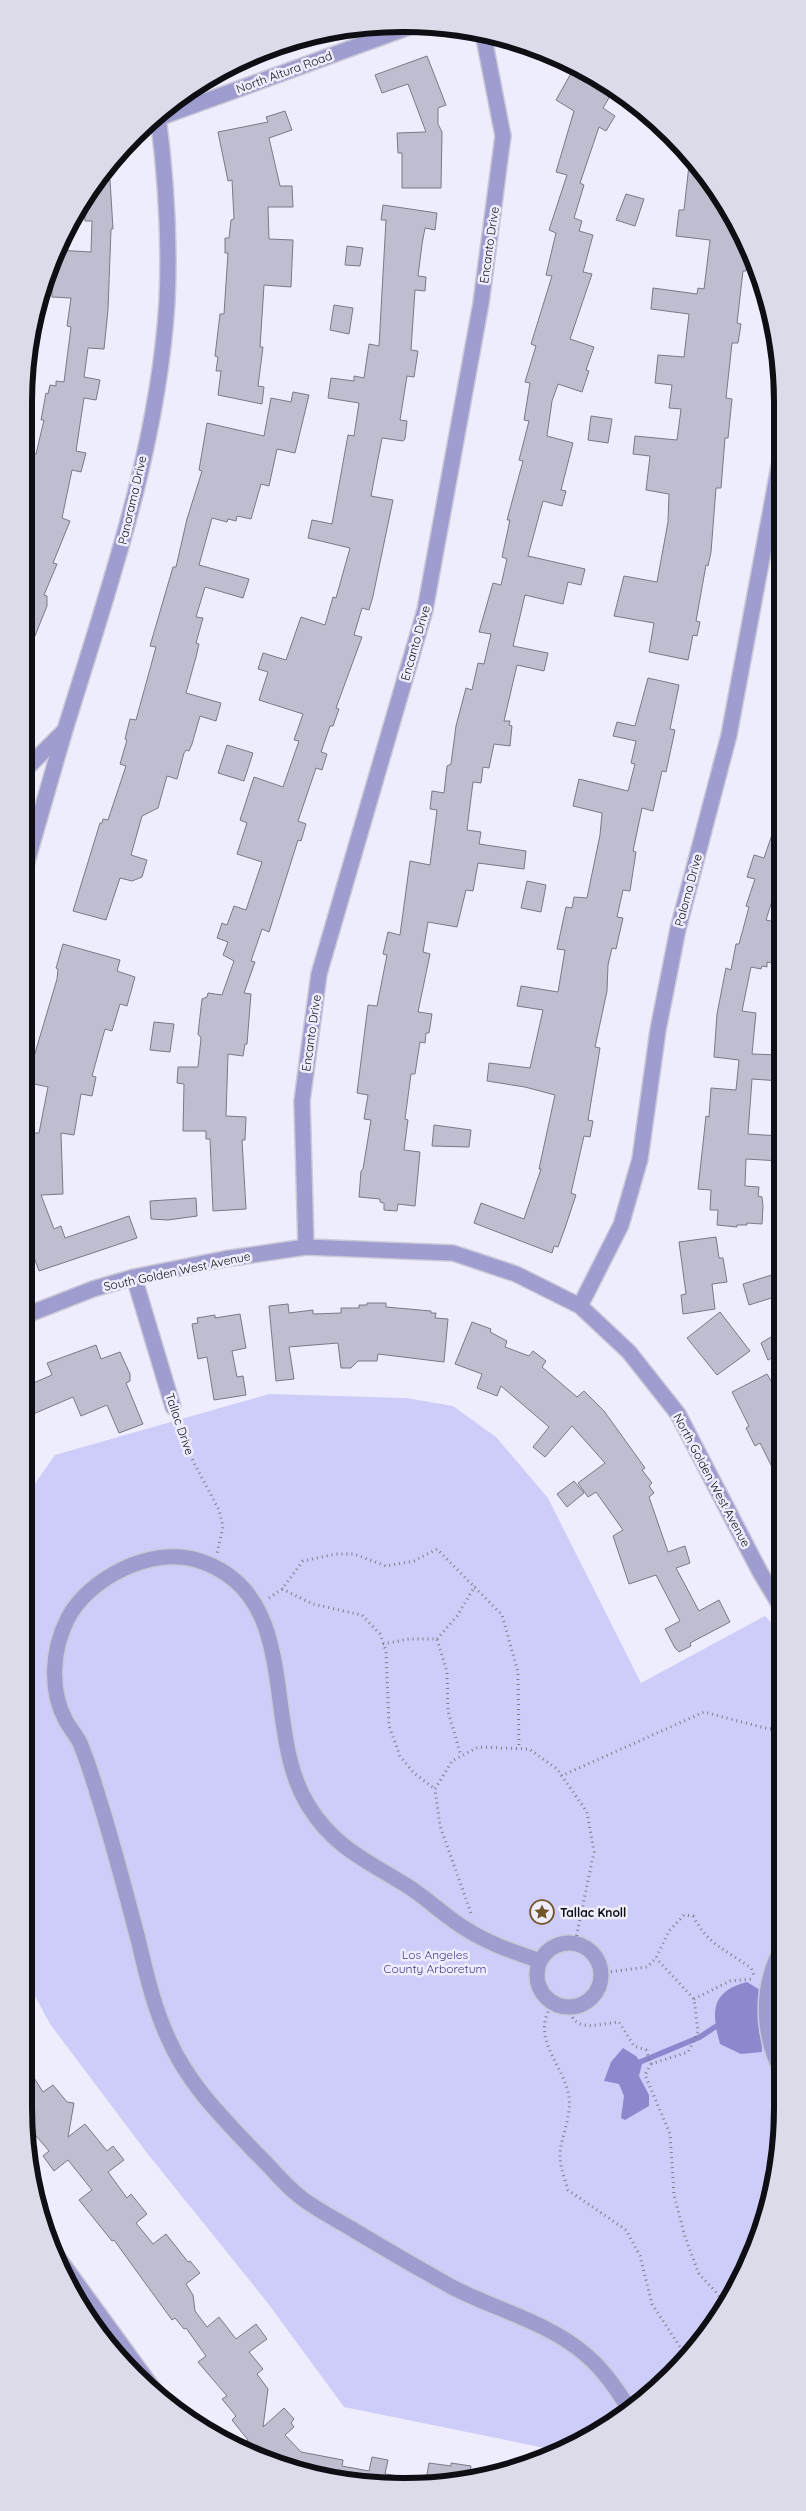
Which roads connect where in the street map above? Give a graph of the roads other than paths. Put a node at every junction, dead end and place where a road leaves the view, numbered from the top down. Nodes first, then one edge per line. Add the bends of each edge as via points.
1 (395, 32) edge
2 (485, 42) edge
3 (173, 112) edge
4 (158, 125) edge
5 (774, 493) edge
6 (65, 730) junction
7 (32, 763) edge
8 (32, 844) edge
9 (306, 1247) junction
10 (134, 1278) junction
11 (580, 1306) junction
12 (32, 1313) edge
13 (173, 1407) road end
14 (774, 1595) edge
15 (540, 1961) junction
16 (774, 1963) edge
17 (774, 2054) edge
18 (78, 2285) edge
19 (135, 2364) edge
20 (626, 2404) edge

1 - 3 street, North Altura Road
2 - 9 street, Encanto Drive via 503,136 481,303 425,610 319,974 302,1101
4 - 6 street, Panorama Drive via 166,178 169,238 167,304 156,393 117,566
5 - 11 street, Paloma Drive via 729,735 676,938 658,1030 640,1159 621,1225
6 - 7 street
6 - 8 street, Panorama Drive
9 - 10 street, South Golden West Avenue via 224,1259
9 - 11 street, North Golden West Avenue via 453,1254 516,1274
10 - 12 street, South Golden West Avenue via 93,1289
10 - 13 street, Tallac Drive
11 - 14 street, North Golden West Avenue via 628,1352 678,1414
15 - 15 street via 554,1946 575,1943 585,1947 593,1954 601,1973 596,1993 589,2001 569,2008 553,2003 537,1982
15 - 20 street via 481,1937 327,1833 304,1800 285,1745 269,1634 258,1607 237,1581 197,1560 176,1556 126,1568 102,1580 83,1595 68,1618 60,1639 54,1665 56,1692 64,1718 78,1738 100,1800 153,1998 168,2039 195,2087 297,2195 475,2299 567,2341 606,2376
16 - 17 street via 764,1982 768,2040
18 - 19 street

